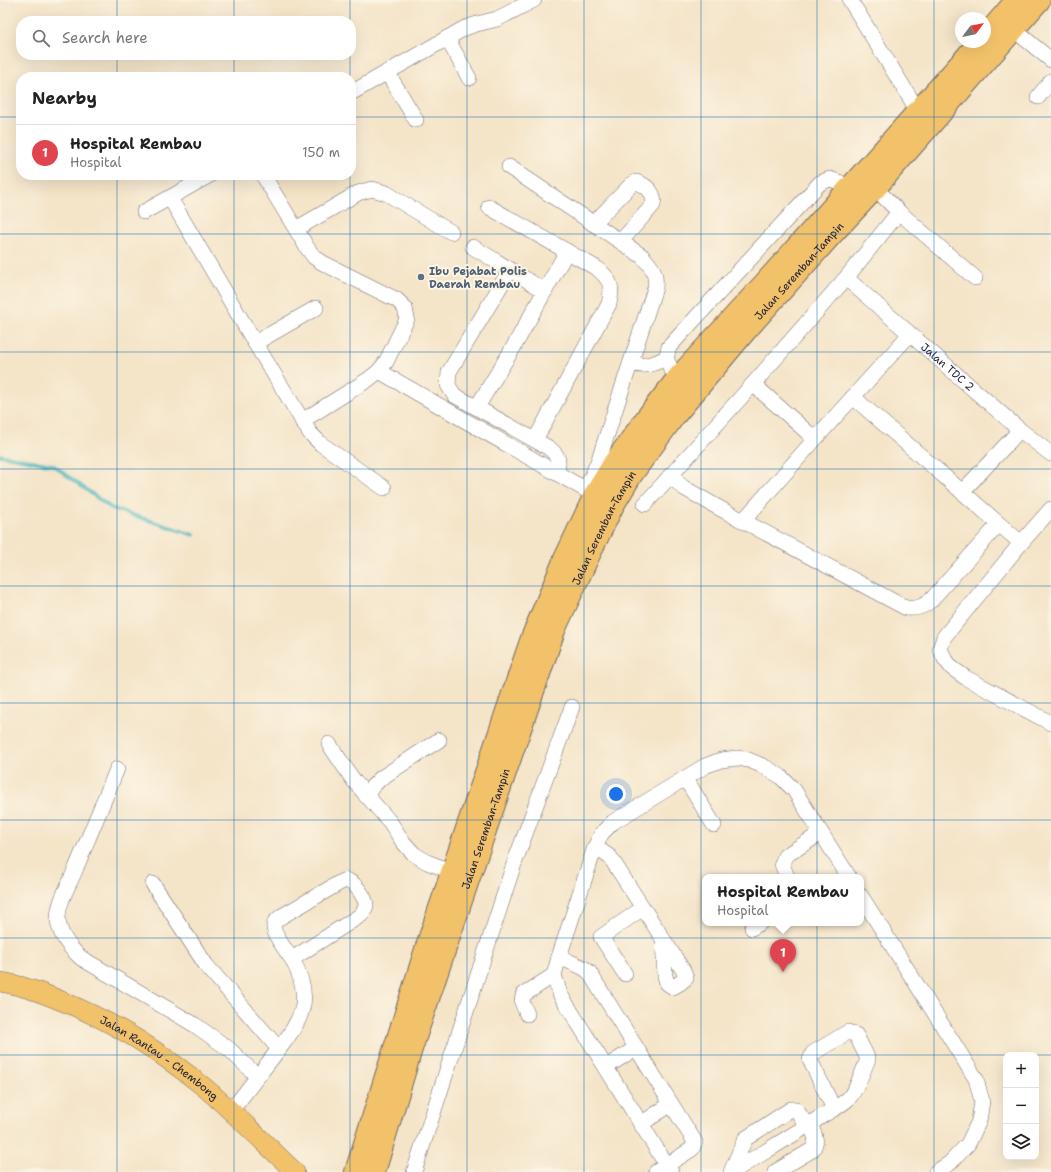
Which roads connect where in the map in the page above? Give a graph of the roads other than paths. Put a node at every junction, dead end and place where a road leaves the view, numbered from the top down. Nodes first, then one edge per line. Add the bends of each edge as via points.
1 (534, 0) edge
2 (850, 0) edge
3 (1018, 0) edge
4 (1039, 0) edge
5 (1013, 29) junction
6 (991, 30) edge
7 (447, 38) junction
8 (975, 48) edge
9 (1050, 57) edge
10 (387, 72) junction
11 (469, 78) dead end
12 (1051, 81) edge
13 (356, 90) edge
14 (1038, 97) dead end
15 (416, 120) dead end
16 (914, 125) junction
17 (509, 167) dead end
18 (201, 180) edge
19 (266, 180) edge
20 (875, 188) junction
21 (848, 190) junction
22 (170, 198) junction
23 (489, 207) dead end
24 (144, 212) dead end
25 (900, 212) junction
26 (594, 224) junction
27 (296, 229) junction
28 (451, 232) dead end
29 (621, 242) junction
30 (473, 247) dead end
31 (567, 251) junction
32 (510, 270) junction
33 (846, 278) junction
34 (975, 278) dead end
35 (545, 291) junction
36 (316, 308) dead end
37 (910, 334) junction
38 (255, 343) junction
39 (666, 358) junction
40 (631, 363) junction
41 (379, 371) junction
42 (679, 377) junction
43 (753, 384) junction
44 (853, 398) junction
45 (476, 407) junction
46 (302, 421) junction
47 (1020, 430) junction
48 (815, 439) junction
49 (535, 440) junction
50 (1051, 454) edge
51 (555, 472) junction
52 (670, 476) junction
53 (384, 488) dead end
54 (590, 492) junction
55 (962, 492) junction
56 (645, 504) dead end
57 (613, 505) junction
58 (1051, 509) edge
59 (743, 521) junction
60 (998, 524) junction
61 (1021, 543) junction
62 (572, 707) dead end
63 (1051, 724) edge
64 (439, 740) dead end
65 (328, 744) dead end
66 (117, 769) dead end
67 (685, 778) junction
68 (366, 796) junction
69 (714, 825) dead end
70 (821, 833) junction
71 (595, 847) junction
72 (452, 872) junction
73 (787, 874) edge
74 (847, 874) edge
75 (153, 884) dead end
76 (864, 901) edge
77 (643, 908) junction
78 (663, 940) dead end
79 (559, 957) junction
80 (292, 959) junction
81 (625, 974) dead end
82 (554, 975) junction
83 (0, 982) edge
84 (527, 1014) dead end
85 (636, 1048) junction
86 (279, 1049) junction
87 (606, 1067) junction
88 (257, 1076) junction
89 (671, 1104) junction
90 (834, 1109) junction
91 (230, 1111) junction
92 (641, 1124) junction
93 (808, 1125) junction
94 (664, 1170) edge
95 (365, 1171) edge
96 (295, 1172) edge
97 (414, 1172) edge
98 (732, 1172) edge
99 (775, 1172) edge
100 (936, 1172) edge

1 - 7 street via 497,19 465,28
2 - 16 street
3 - 6 highway
4 - 5 highway, Jalan Seremban-Tampin
5 - 9 street
5 - 16 highway, Jalan Seremban-Tampin
7 - 10 street
7 - 11 street
8 - 16 highway, Jalan Seremban-Tampin
10 - 13 street
10 - 15 street
12 - 14 street
16 - 20 highway, Jalan Seremban-Tampin
16 - 21 highway, Jalan Seremban-Tampin
17 - 26 street
18 - 22 street
19 - 27 street
20 - 25 street
20 - 57 highway, Jalan Seremban-Tampin via 750,325 679,410 631,475
21 - 39 street via 839,182 830,179 820,183 669,347
21 - 42 highway, Jalan Seremban-Tampin
22 - 24 street
22 - 38 street
23 - 31 street
25 - 33 street
25 - 34 street
26 - 29 street
26 - 29 street via 631,185 636,182 642,184 653,193 654,205
27 - 28 street via 358,193 372,189 386,194
27 - 41 street via 314,257 397,300 405,308 407,318
29 - 40 street via 642,256 653,270 656,279
30 - 32 street
31 - 35 street
31 - 49 street via 604,274 610,283 612,293 609,304
32 - 35 street
32 - 45 street via 449,372 448,385 454,395
33 - 37 street, Jalan TDC 2
33 - 43 street
35 - 45 street
36 - 38 street
37 - 44 street
37 - 47 street, Jalan TDC 2
38 - 46 street
39 - 40 street via 645,366
39 - 42 street via 671,369
40 - 54 street via 592,476
41 - 46 street
41 - 51 street
42 - 54 highway, Jalan Seremban-Tampin
43 - 48 street
43 - 52 street
44 - 48 street
44 - 55 street
45 - 49 street
46 - 53 street via 321,444
47 - 50 street, Jalan TDC 2
47 - 55 street
48 - 59 street
49 - 51 street via 558,457 559,463
51 - 54 street
52 - 56 street
52 - 59 street via 684,488
54 - 57 street
54 - 72 highway, Jalan Seremban-Tampin via 532,638
55 - 60 street
57 - 95 highway, Jalan Seremban-Tampin via 554,630 411,1049
58 - 61 street
59 - 60 street via 906,608 915,609 931,600
60 - 61 street
61 - 63 street via 944,637 940,649 952,668 966,678
62 - 97 street via 513,867
64 - 68 street via 381,778
65 - 68 street
66 - 88 street via 60,905 60,928 66,941 81,958 195,1025 229,1050
67 - 69 street
67 - 70 street via 721,760 737,758 754,762 780,776 794,790
67 - 71 street via 613,822 602,833
68 - 72 street via 414,854
70 - 73 street via 785,856 782,864
70 - 74 street
71 - 77 street via 610,857
71 - 79 street
72 - 95 highway, Jalan Seremban-Tampin via 428,943
75 - 86 street via 206,965
76 - 100 street via 976,1079 982,1101 979,1121 968,1144 950,1163
77 - 78 street
77 - 81 street via 601,937
79 - 82 street
79 - 85 street via 590,972
80 - 80 street via 361,915 366,904 356,886 345,880 276,921 276,934
80 - 86 street via 299,971 304,1002 301,1015
82 - 84 street via 523,995 522,1002
82 - 87 street via 560,994
83 - 91 main road, Jalan Rantau - Chembong via 41,992 110,1024 176,1066
85 - 87 street
85 - 89 street
86 - 88 street
87 - 92 street
88 - 91 street
89 - 92 street
89 - 94 street via 695,1142 692,1149
90 - 90 street via 810,1060 813,1053 848,1032 856,1035 868,1059 854,1091
90 - 93 street
91 - 96 main road, Jalan Rantau - Chembong
92 - 94 street
93 - 98 street
93 - 98 street via 796,1109 791,1109 745,1139
93 - 99 street via 815,1135 815,1146

